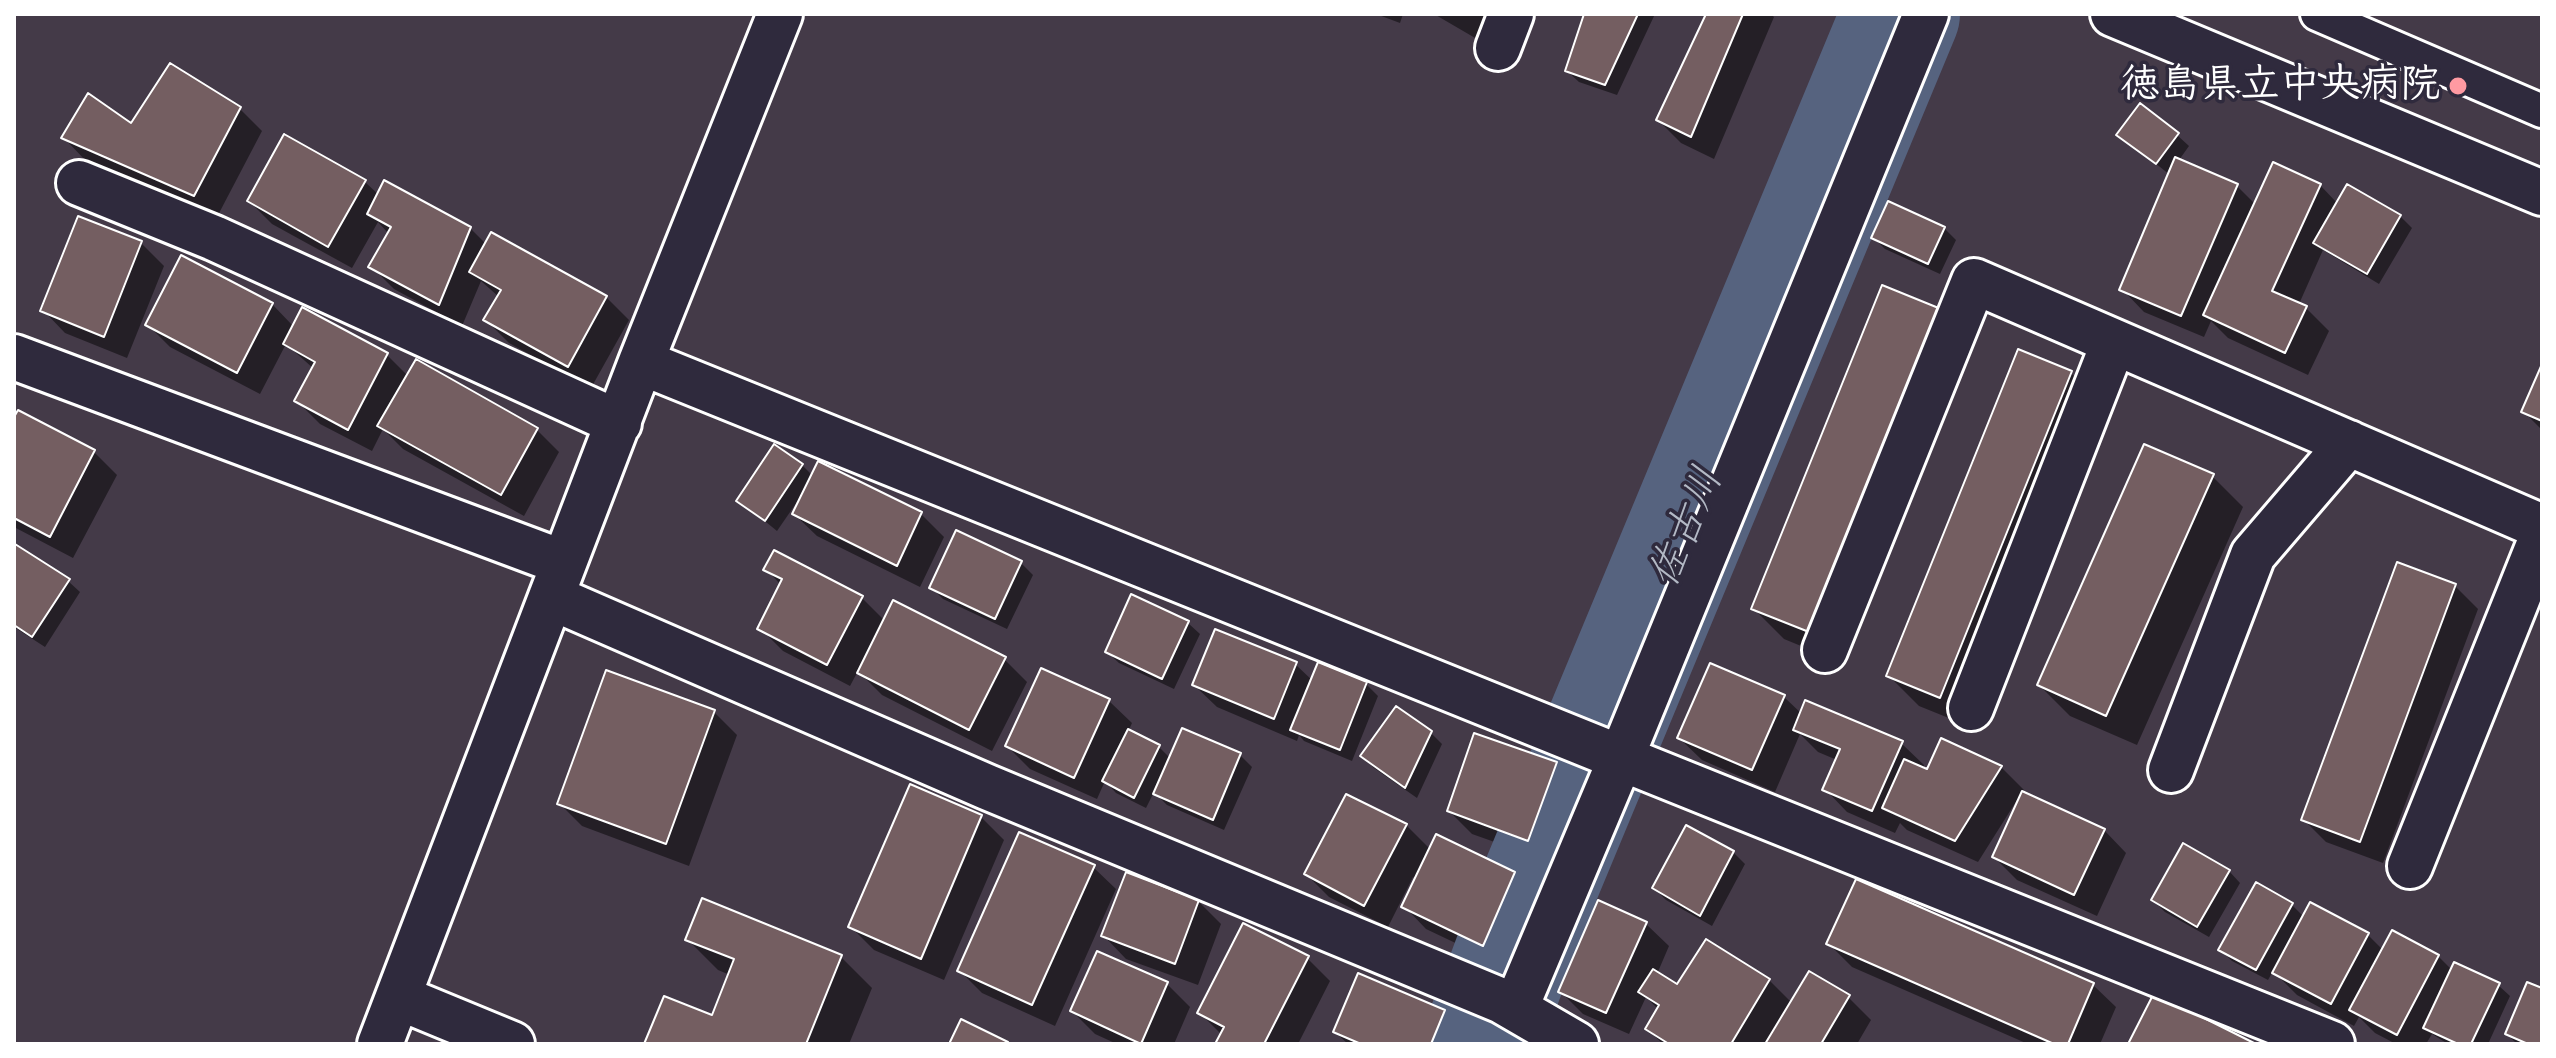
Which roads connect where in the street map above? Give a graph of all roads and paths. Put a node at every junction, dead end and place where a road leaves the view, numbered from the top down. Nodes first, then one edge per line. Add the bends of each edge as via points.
1 (780, 14) edge
2 (1926, 14) edge
3 (2113, 14) edge
4 (2317, 14) edge
5 (2542, 111) edge
6 (79, 183) dead end
7 (2542, 193) edge
8 (2114, 342) junction
9 (14, 357) edge
10 (641, 362) junction
11 (619, 423) junction
12 (2349, 443) junction
13 (2542, 527) edge
14 (2542, 537) edge
15 (558, 580) junction
16 (1825, 650) dead end
17 (1971, 708) dead end
18 (1603, 750) junction
19 (2171, 770) dead end
20 (2410, 866) dead end
21 (398, 997) junction
22 (1500, 1000) junction
23 (380, 1044) edge
24 (512, 1044) edge
25 (1576, 1044) edge
26 (2332, 1044) edge

1 - 10 street
2 - 18 street
3 - 7 street
4 - 5 lane
6 - 11 street via 214,238
8 - 12 street
8 - 16 street via 1974,281
8 - 17 street
9 - 15 street
10 - 11 street
10 - 18 street
11 - 15 street
12 - 13 street
12 - 19 street via 2253,555
14 - 20 street
15 - 21 street
15 - 22 street via 987,787
18 - 22 street
18 - 26 street
21 - 23 street
21 - 24 street
22 - 25 street

